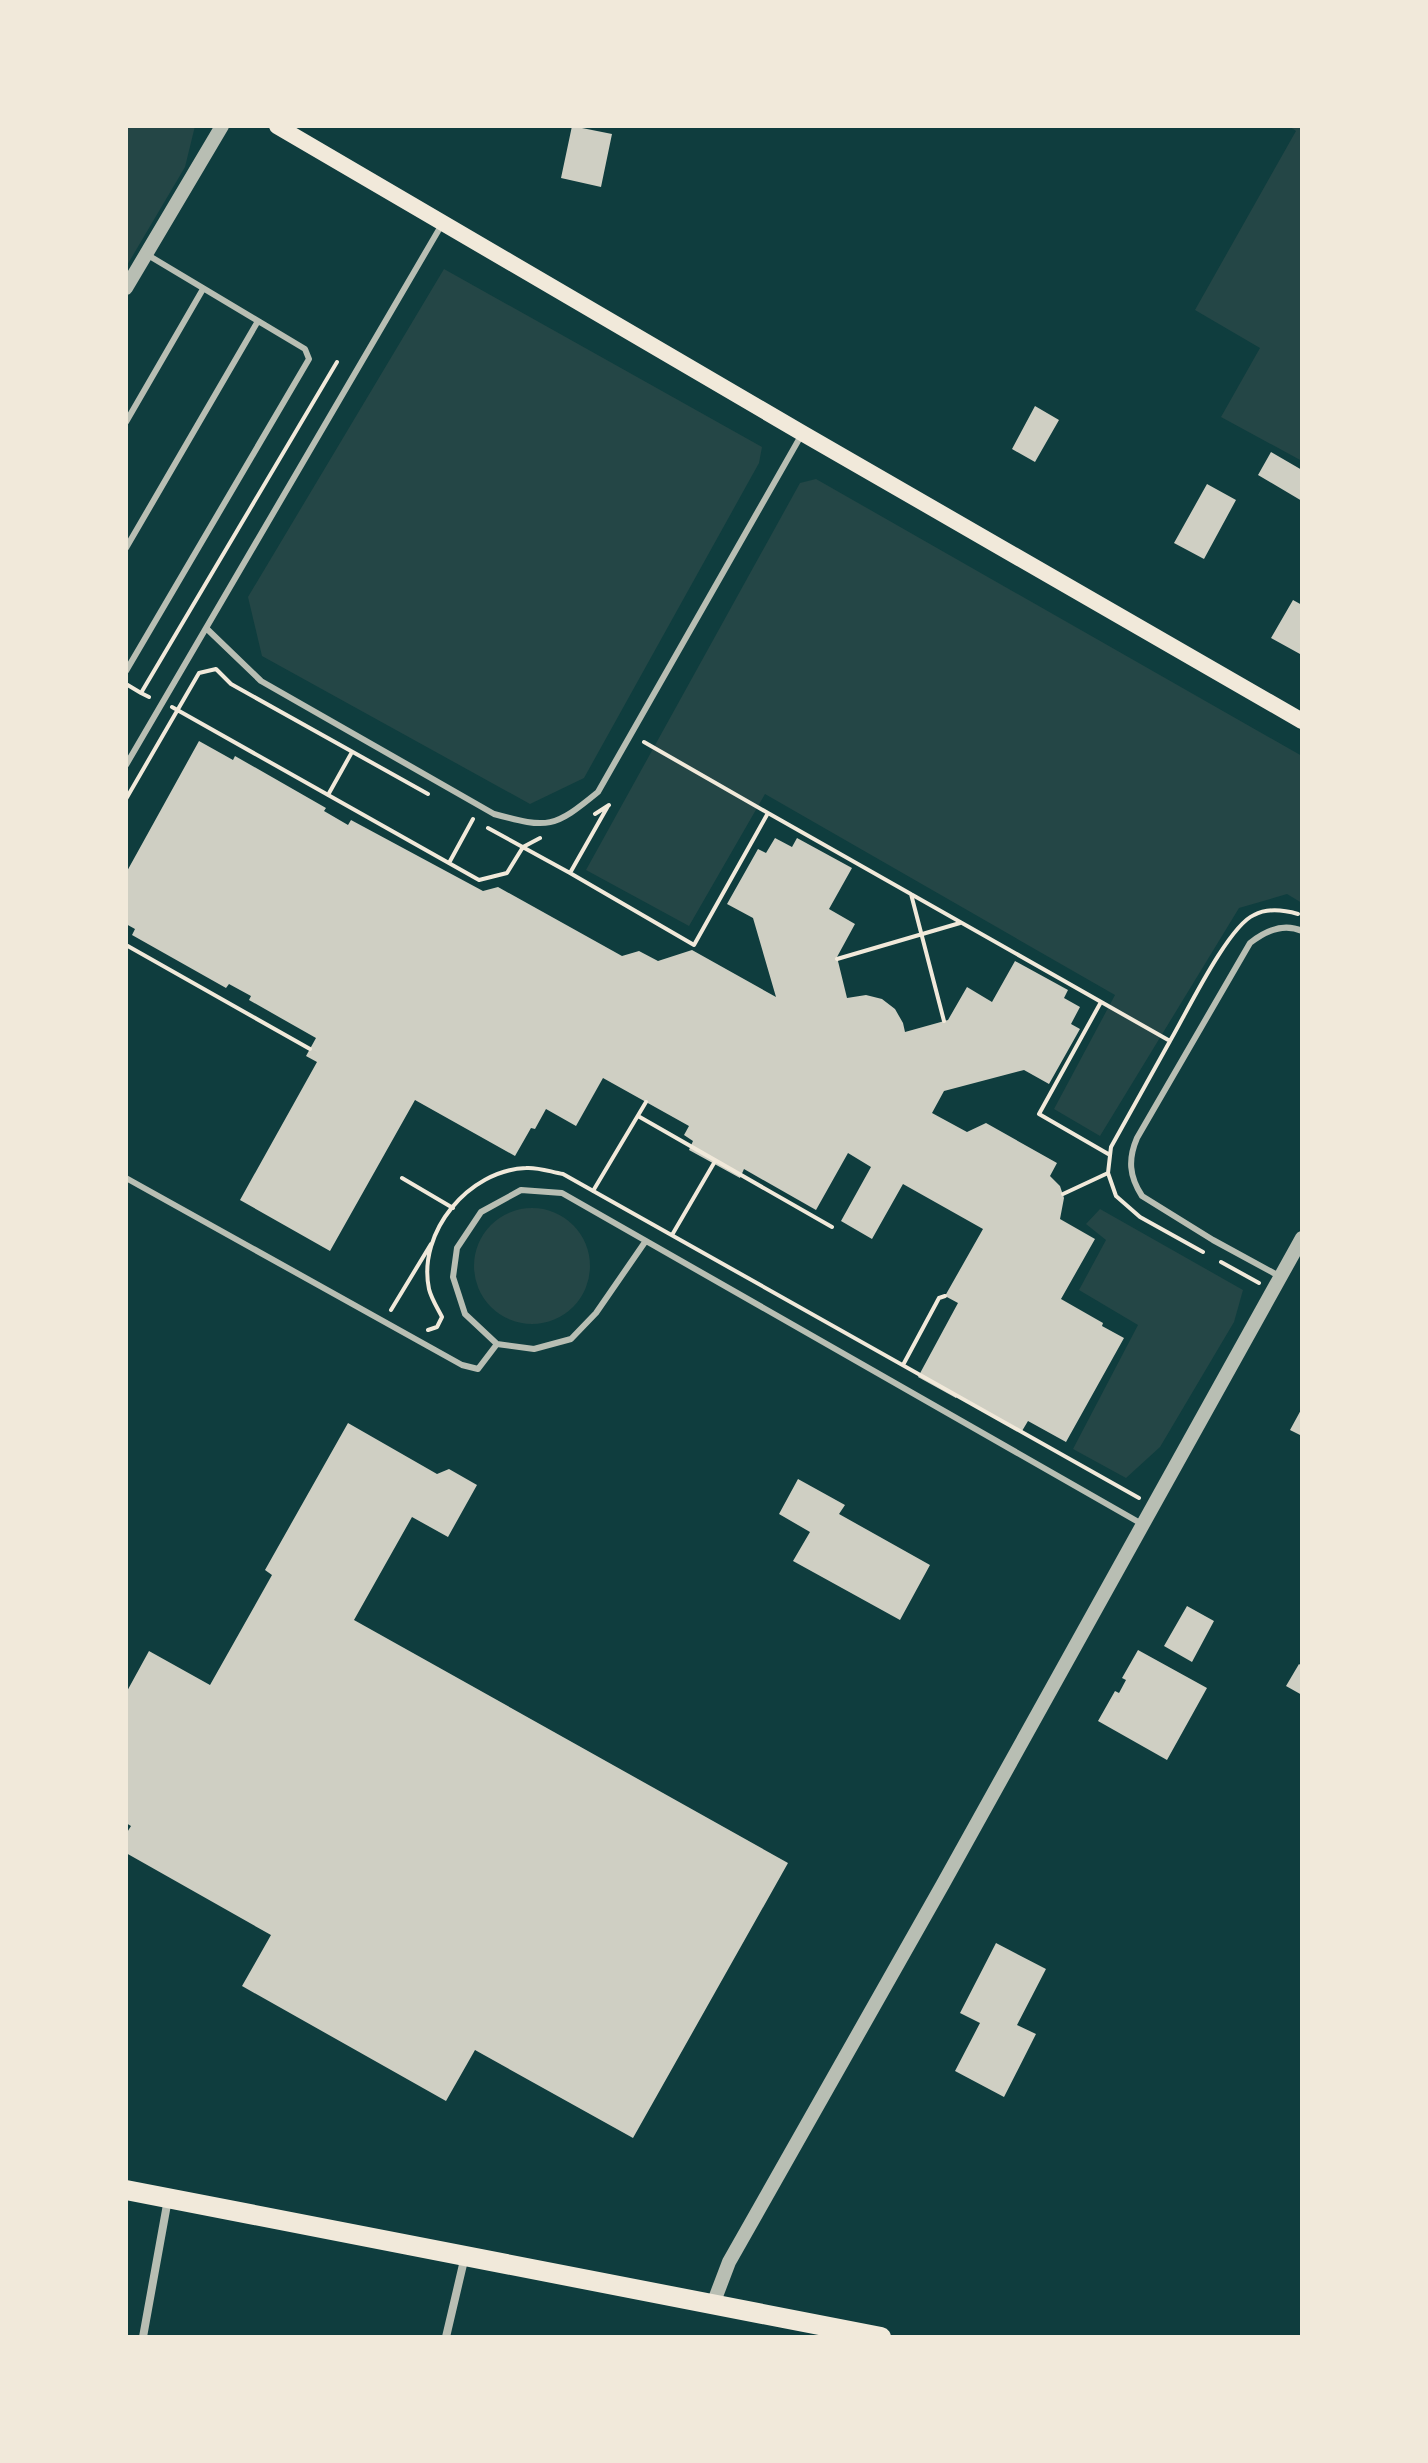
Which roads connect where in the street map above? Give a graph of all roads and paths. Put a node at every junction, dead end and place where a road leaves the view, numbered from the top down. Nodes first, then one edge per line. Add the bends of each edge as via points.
1 (222, 126) edge
2 (277, 126) edge
3 (443, 223) junction
4 (146, 254) junction
5 (126, 288) edge
6 (203, 289) junction
7 (258, 321) junction
8 (337, 362) dead end
9 (126, 422) edge
10 (802, 433) junction
11 (126, 548) edge
12 (206, 628) junction
13 (126, 671) edge
14 (126, 684) edge
15 (141, 693) junction
16 (162, 703) junction
17 (178, 710) junction
18 (1302, 721) edge
19 (644, 742) dead end
20 (352, 752) junction
21 (126, 765) edge
22 (328, 795) junction
23 (432, 797) dead end
24 (126, 799) edge
25 (768, 813) junction
26 (590, 818) dead end
27 (473, 819) dead end
28 (485, 826) dead end
29 (547, 837) dead end
30 (523, 847) junction
31 (449, 863) junction
32 (570, 873) junction
33 (911, 894) junction
34 (960, 923) junction
35 (1302, 931) edge
36 (921, 934) junction
37 (126, 945) edge
38 (837, 959) dead end
39 (1101, 1002) junction
40 (944, 1021) dead end
41 (310, 1049) dead end
42 (646, 1102) dead end
43 (638, 1116) junction
44 (1110, 1155) junction
45 (714, 1163) dead end
46 (1108, 1173) junction
47 (126, 1178) edge
48 (402, 1178) dead end
49 (593, 1191) dead end
50 (1063, 1194) dead end
51 (453, 1208) dead end
52 (832, 1227) dead end
53 (438, 1231) dead end
54 (672, 1235) dead end
55 (1302, 1238) edge
56 (645, 1242) junction
57 (1207, 1254) dead end
58 (1220, 1261) dead end
59 (1281, 1277) junction
60 (1273, 1291) junction
61 (945, 1296) dead end
62 (391, 1310) dead end
63 (497, 1344) junction
64 (903, 1365) dead end
65 (1142, 1524) junction
66 (126, 2190) edge
67 (168, 2198) junction
68 (465, 2255) junction
69 (713, 2304) junction
70 (143, 2337) edge
71 (446, 2337) edge
72 (881, 2337) edge

1 - 4 street
2 - 3 main road
3 - 10 main road
3 - 12 lane
4 - 5 street
4 - 6 lane
6 - 7 lane
6 - 9 lane
7 - 11 lane
7 - 13 lane via 305,349 309,359
8 - 15 path
10 - 12 lane via 598,792 567,818 535,825 494,814 261,681
10 - 18 main road
12 - 16 lane
14 - 15 path
15 - 16 path
16 - 17 path
16 - 21 lane
17 - 20 path via 199,673 216,669 231,684
17 - 22 path
17 - 24 path
19 - 25 path
20 - 22 path
20 - 23 path
22 - 31 path
25 - 32 path via 694,945
25 - 33 path
26 - 32 path via 609,805
27 - 31 path
28 - 30 path
29 - 30 path
30 - 31 path via 507,873 479,880
30 - 32 path
33 - 34 path
33 - 36 path
34 - 36 path
34 - 39 path
35 - 59 lane via 1277,929 1250,943 1131,1151 1130,1166 1142,1196
36 - 38 path
36 - 40 path
37 - 41 path
39 - 44 path via 1170,1041
39 - 44 path via 1039,1114
42 - 43 path
43 - 49 path
43 - 52 path
44 - 46 path
45 - 54 path
46 - 50 path
46 - 57 path via 1116,1196 1140,1217
47 - 63 lane via 462,1365 478,1369
48 - 51 path
53 - 62 path
55 - 59 street
56 - 63 lane via 596,1313 571,1339 534,1349
56 - 63 lane via 562,1193 521,1190 481,1212 457,1248 453,1277 465,1314
56 - 65 lane
58 - 60 path
59 - 60 street
60 - 65 street
61 - 64 path via 939,1298
65 - 69 street via 729,2262
66 - 67 main road
67 - 68 main road
67 - 70 street
68 - 69 main road
68 - 71 street
69 - 72 main road

